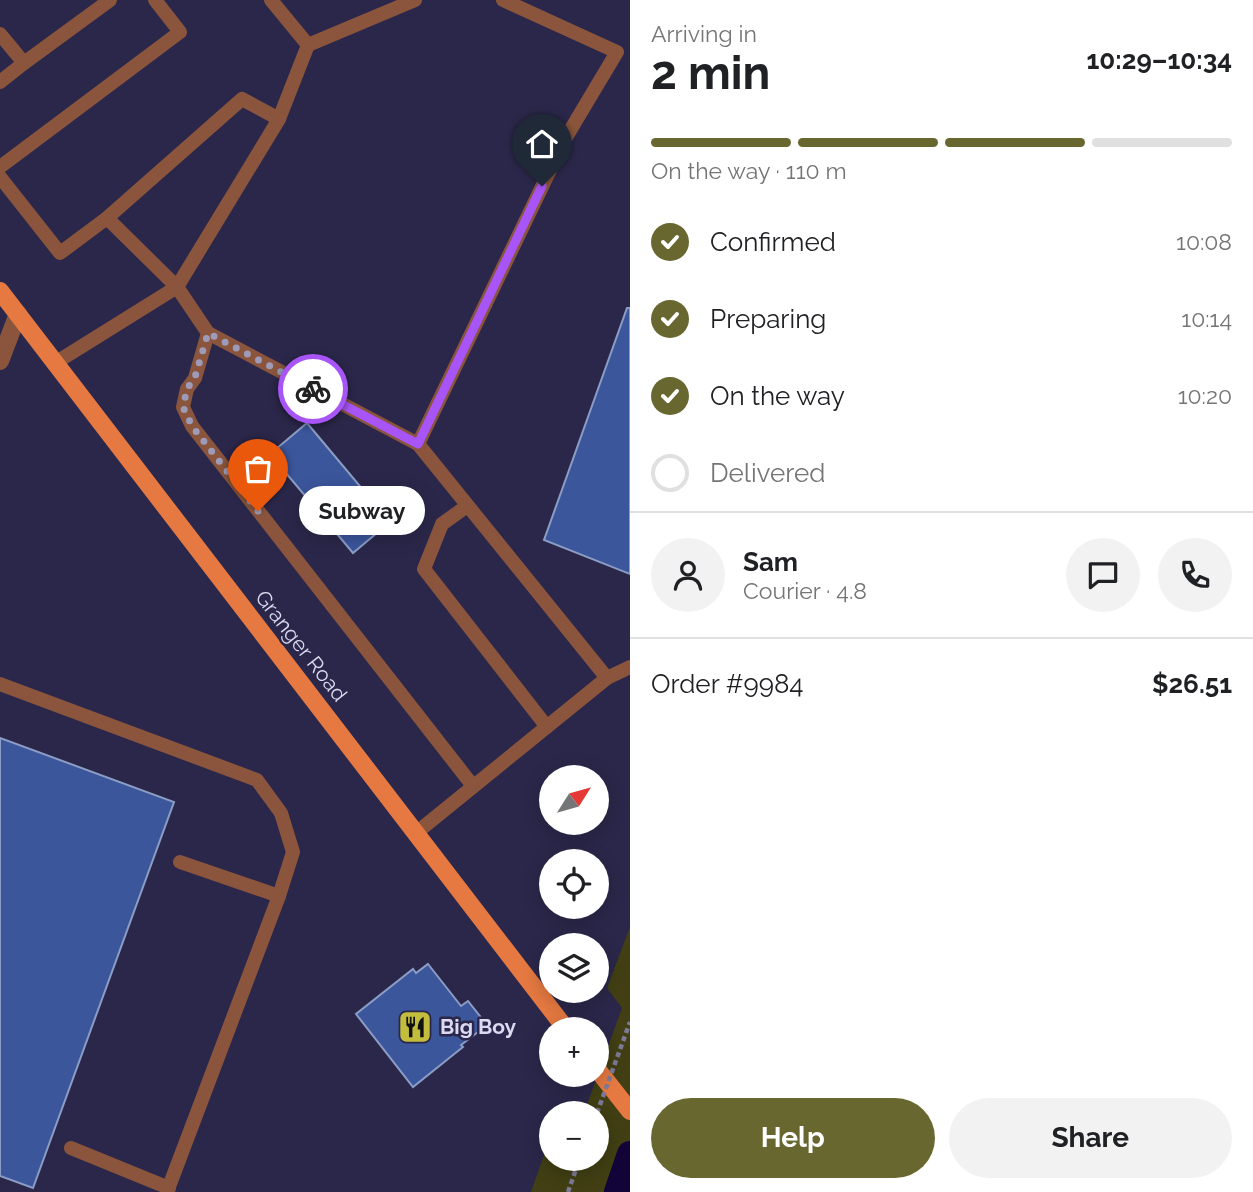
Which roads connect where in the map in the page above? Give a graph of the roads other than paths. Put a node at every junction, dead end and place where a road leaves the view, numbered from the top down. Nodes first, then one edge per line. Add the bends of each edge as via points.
1 (110, 0) edge
2 (155, 0) edge
3 (271, 0) edge
4 (415, 0) edge
5 (503, 0) edge
6 (0, 34) edge
7 (308, 45) junction
8 (24, 63) junction
9 (0, 82) edge
10 (279, 118) junction
11 (0, 167) edge
12 (0, 177) edge
13 (107, 218) junction
14 (177, 287) junction
15 (0, 291) edge
16 (18, 314) junction
17 (208, 333) junction
18 (0, 361) edge
19 (55, 363) junction
20 (418, 444) junction
21 (467, 506) junction
22 (630, 667) edge
23 (607, 678) junction
24 (0, 684) edge
25 (547, 727) junction
26 (473, 786) junction
27 (415, 833) junction
28 (180, 862) dead end
29 (279, 897) junction
30 (557, 1017) edge
31 (609, 1084) edge
32 (627, 1107) edge
33 (71, 1148) dead end
34 (168, 1190) edge

1 - 8 lane
2 - 11 lane via 180,32
3 - 7 lane
4 - 7 lane
5 - 20 lane via 617,52 565,139
6 - 8 lane
7 - 10 lane
8 - 9 lane
10 - 13 lane via 242,100
10 - 14 lane
12 - 13 lane via 60,253
13 - 14 lane
14 - 17 lane
14 - 19 lane
15 - 16 main road, Granger Road
16 - 18 street
16 - 19 main road, Granger Road
17 - 20 lane
17 - 26 lane via 183,407 192,426
19 - 27 main road, Granger Road
20 - 21 lane
21 - 23 lane
21 - 25 lane via 442,524 425,569
22 - 23 lane
23 - 25 lane
24 - 29 lane via 257,780 281,813 293,852
25 - 26 lane
26 - 27 lane
27 - 30 main road, Granger Road
28 - 29 lane
29 - 34 lane
31 - 32 main road
33 - 34 lane

